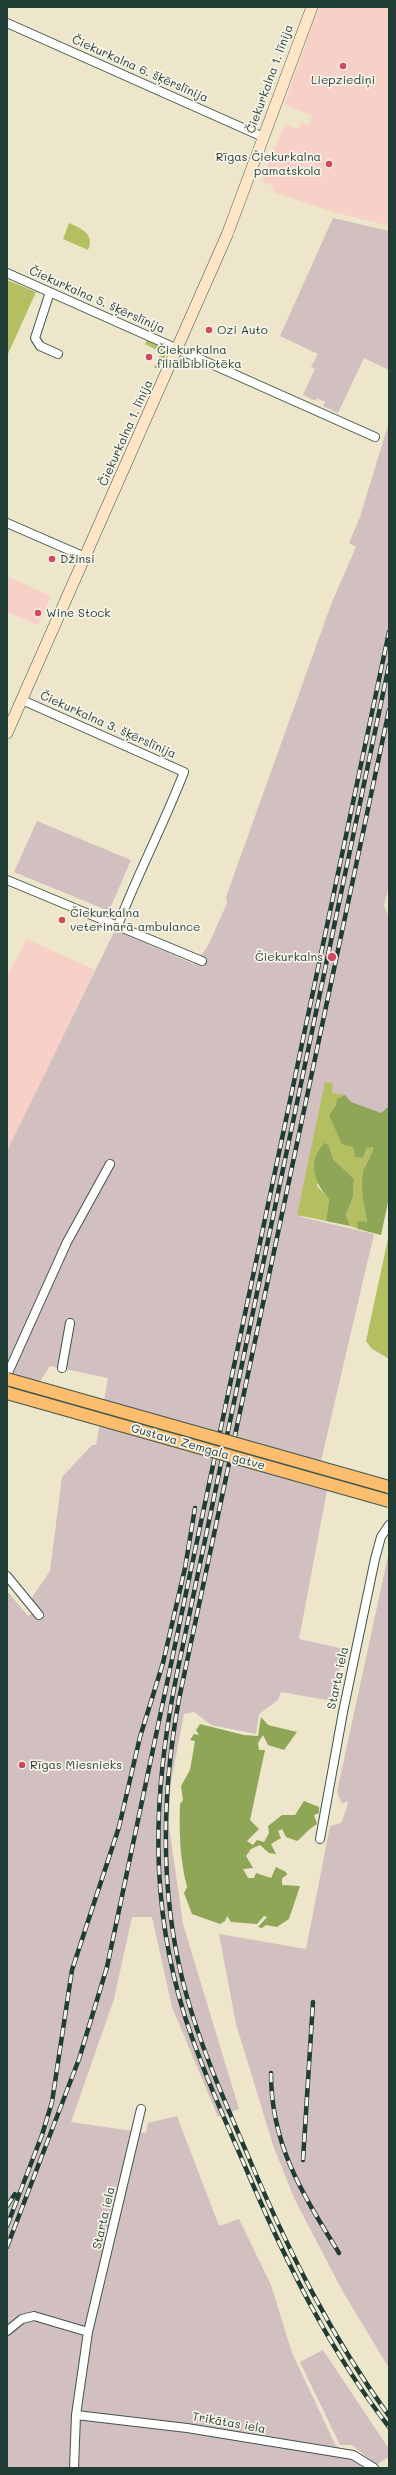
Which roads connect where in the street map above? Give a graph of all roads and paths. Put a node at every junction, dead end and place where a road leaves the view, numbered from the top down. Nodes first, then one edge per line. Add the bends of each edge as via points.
1 (312, 7) edge
2 (7, 23) edge
3 (263, 137) junction
4 (7, 273) edge
5 (50, 292) junction
6 (177, 349) junction
7 (58, 354) dead end
8 (375, 437) dead end
9 (7, 523) edge
10 (85, 557) junction
11 (22, 700) junction
12 (7, 733) edge
13 (7, 880) edge
14 (118, 925) junction
15 (202, 961) dead end
16 (110, 1164) dead end
17 (70, 1323) dead end
18 (62, 1368) dead end
19 (7, 1375) edge
20 (7, 1380) edge
21 (7, 1393) edge
22 (389, 1487) edge
23 (389, 1501) edge
24 (389, 1525) edge
25 (7, 1576) edge
26 (39, 1615) dead end
27 (320, 1839) dead end
28 (141, 2109) dead end
29 (7, 2331) edge
30 (88, 2332) junction
31 (76, 2415) junction
32 (74, 2468) edge
33 (374, 2468) edge

1 - 3 street, Čiekurkalna 1. līnija
2 - 3 street, Čiekurkalna 6. šķērslīnija
3 - 6 street, Čiekurkalna 1. līnija via 227,235
4 - 5 street, Čiekurkalna 5. šķērslīnija
5 - 6 street, Čiekurkalna 5. šķērslīnija
5 - 7 street via 35,338 40,346
6 - 8 street, Čiekurkalna 5. šķērslīnija
6 - 10 street, Čiekurkalna 1. līnija
9 - 10 street
10 - 11 street, Čiekurkalna 1. līnija
11 - 12 street, Čiekurkalna 1. līnija
11 - 14 street, Čiekurkalna 3. šķērslīnija via 184,772
13 - 14 street
14 - 15 street
16 - 19 street via 67,1242
17 - 18 street
20 - 22 main road, Gustava Zemgala gatve, bridge
21 - 23 main road, Gustava Zemgala gatve, bridge
24 - 27 street, Starta iela via 381,1537 375,1559
25 - 26 street
28 - 30 street, Starta iela
29 - 30 street via 22,2319 34,2316
30 - 31 street, Starta iela
31 - 32 street, Starta iela
31 - 33 street, Trikātas iela via 187,2428 353,2455

